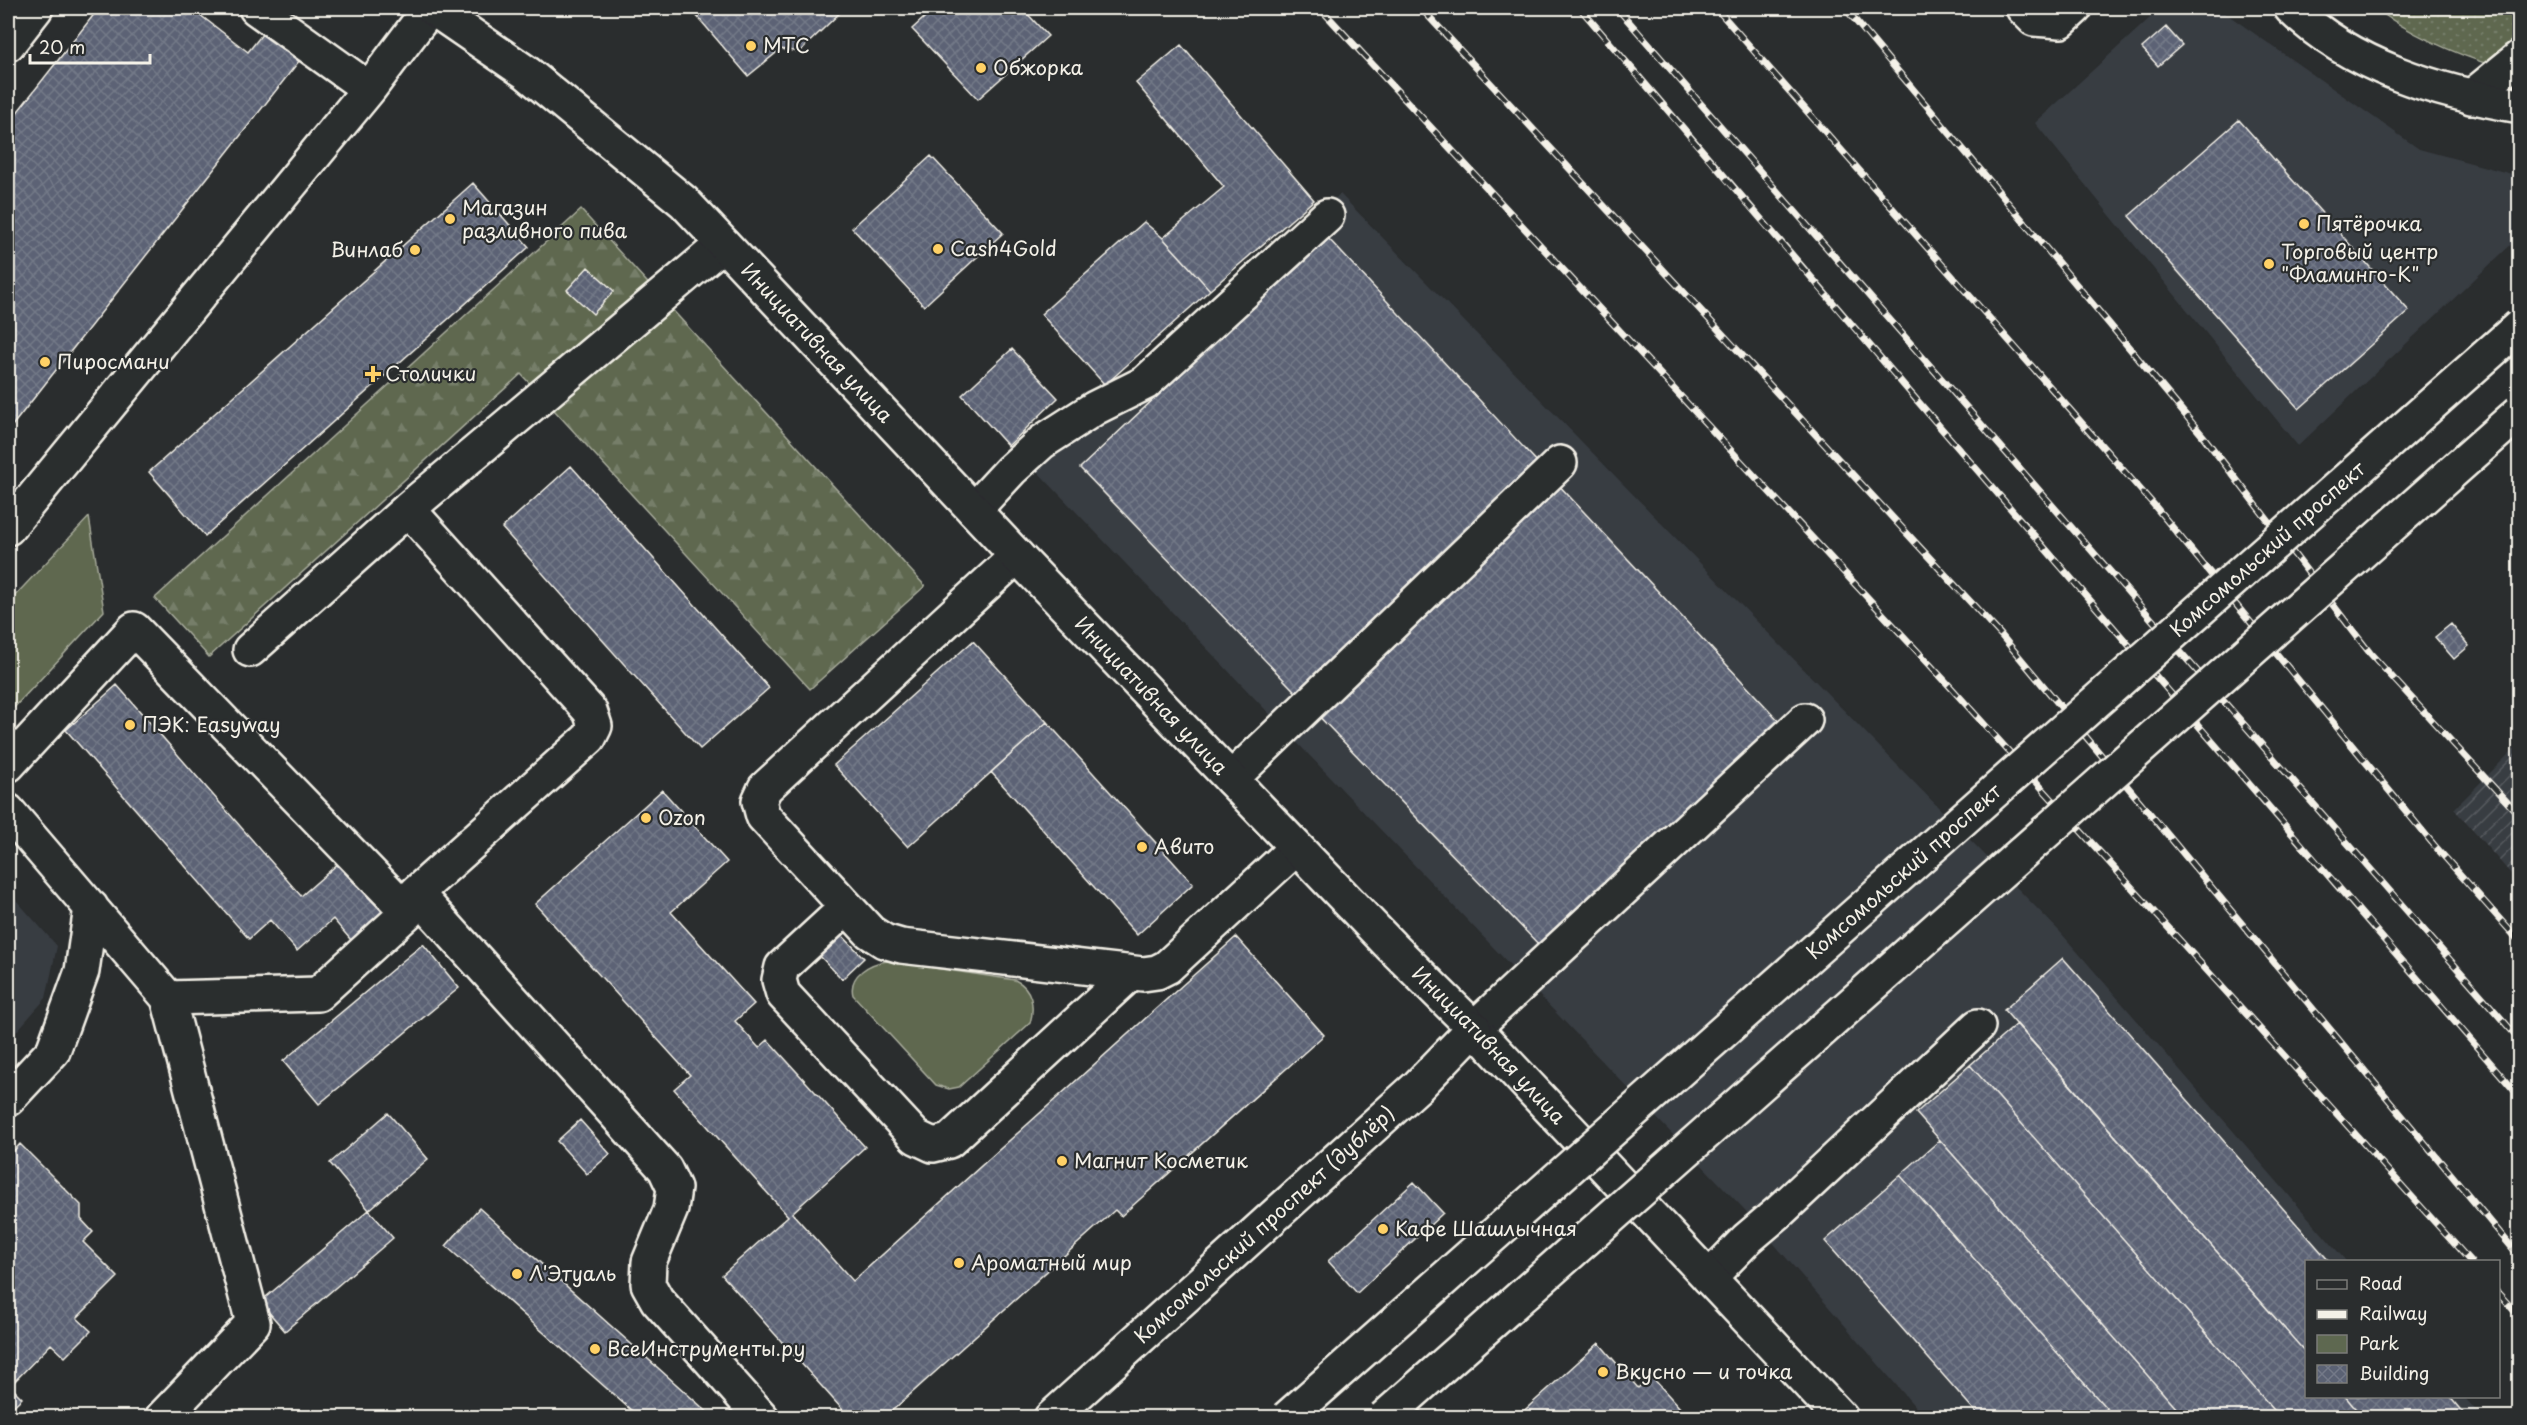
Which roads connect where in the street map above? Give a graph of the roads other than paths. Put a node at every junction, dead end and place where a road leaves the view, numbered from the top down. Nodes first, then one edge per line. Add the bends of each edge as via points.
1 (36, 8) edge
2 (256, 8) edge
3 (431, 8) edge
4 (2023, 8) edge
5 (2075, 8) edge
6 (2291, 8) edge
7 (8, 44) edge
8 (2520, 57) edge
9 (369, 89) junction
10 (2471, 97) junction
11 (2520, 106) edge
12 (1327, 216) dead end
13 (723, 244) junction
14 (2520, 326) edge
15 (2520, 412) edge
16 (1560, 463) dead end
17 (408, 509) junction
18 (974, 510) junction
19 (8, 528) edge
20 (1017, 556) junction
21 (250, 650) dead end
22 (1805, 720) dead end
23 (8, 765) edge
24 (1231, 779) junction
25 (8, 811) edge
26 (1296, 848) junction
27 (91, 907) junction
28 (847, 907) junction
29 (1131, 973) junction
30 (168, 998) junction
31 (1978, 1026) dead end
32 (1474, 1028) junction
33 (8, 1099) edge
34 (1709, 1278) junction
35 (1836, 1416) edge
36 (162, 1418) edge
37 (762, 1418) edge
38 (1051, 1418) edge
39 (1287, 1418) edge
40 (1384, 1418) edge

1 - 7 main road
2 - 9 main road
3 - 9 main road
3 - 13 main road, Инициативная улица via 527,73 684,202
4 - 5 main road via 2034,19 2061,21
6 - 10 main road via 2308,24 2364,60 2432,87
8 - 10 main road
9 - 19 main road
10 - 11 main road
12 - 18 main road via 1145,383 1095,408 1042,442
13 - 17 main road
13 - 18 main road, Инициативная улица
14 - 39 main road, Комсомольский проспект, bridge
15 - 40 main road, bridge
16 - 24 main road
17 - 21 main road
17 - 37 main road via 590,711 595,726 589,738 416,893 665,1169 674,1188 671,1209 649,1262 648,1284 657,1300
18 - 20 main road, Инициативная улица
20 - 24 main road, Инициативная улица
20 - 28 main road via 765,788 759,801 763,816
22 - 32 main road, Комсомольский проспект (дублёр)
23 - 30 main road via 134,629 408,912 318,994
24 - 26 main road, Инициативная улица
25 - 27 main road
26 - 29 main road via 1167,967 1157,972
26 - 32 main road, Инициативная улица
27 - 30 main road
27 - 33 main road via 82,971 53,1051
28 - 29 main road via 870,932 900,946
28 - 29 main road via 782,967 779,980 783,994 916,1137 933,1145 949,1141
30 - 36 main road via 253,1323
31 - 34 main road
32 - 34 main road, Инициативная улица
32 - 38 main road, Комсомольский проспект (дублёр) via 1418,1086
34 - 35 main road, Инициативная улица

